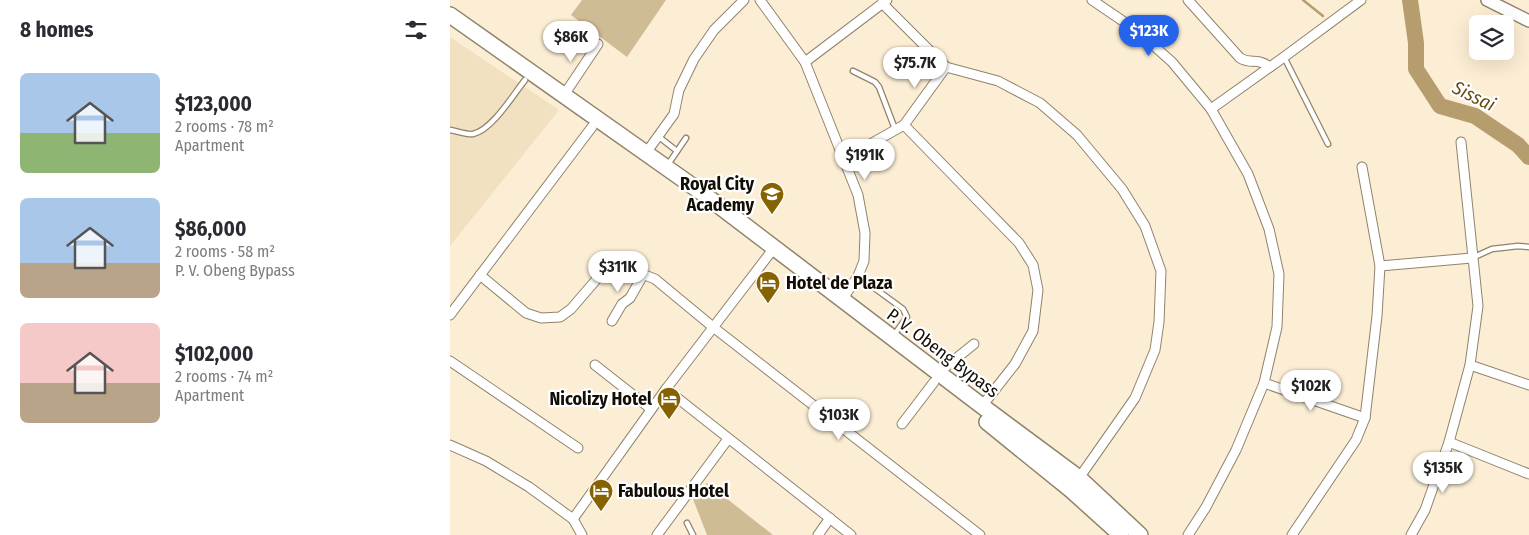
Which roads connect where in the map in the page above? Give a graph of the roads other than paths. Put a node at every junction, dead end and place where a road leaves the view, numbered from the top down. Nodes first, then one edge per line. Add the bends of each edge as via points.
1 (744, 0) edge
2 (760, 0) edge
3 (1092, 0) edge
4 (1188, 0) edge
5 (1361, 0) edge
6 (1487, 0) edge
7 (884, 1) edge
8 (450, 15) edge
9 (1529, 21) edge
10 (450, 28) edge
11 (598, 44) dead end
12 (1284, 58) junction
13 (805, 62) junction
14 (946, 67) junction
15 (1270, 67) junction
16 (853, 71) dead end
17 (525, 80) junction
18 (564, 95) junction
19 (1211, 110) junction
20 (592, 127) junction
21 (900, 128) junction
22 (450, 130) edge
23 (658, 136) junction
24 (686, 138) dead end
25 (1460, 142) dead end
26 (1328, 144) dead end
27 (677, 151) junction
28 (646, 153) junction
29 (844, 159) junction
30 (665, 167) junction
31 (1362, 167) dead end
32 (1529, 247) edge
33 (772, 252) junction
34 (1472, 258) junction
35 (1380, 266) junction
36 (480, 275) junction
37 (643, 275) junction
38 (858, 276) junction
39 (842, 300) junction
40 (450, 315) edge
41 (612, 321) dead end
42 (713, 328) junction
43 (892, 338) junction
44 (974, 344) dead end
45 (450, 361) edge
46 (595, 365) dead end
47 (1470, 365) junction
48 (936, 377) junction
49 (1264, 383) junction
50 (1529, 385) edge
51 (666, 389) junction
52 (982, 406) junction
53 (652, 409) junction
54 (1365, 418) junction
55 (902, 424) dead end
56 (728, 439) junction
57 (1449, 442) junction
58 (450, 445) edge
59 (578, 448) dead end
60 (1529, 474) edge
61 (1079, 478) junction
62 (830, 518) junction
63 (573, 519) junction
64 (687, 523) dead end
65 (582, 535) edge
66 (657, 535) edge
67 (693, 535) edge
68 (818, 535) edge
69 (851, 535) edge
70 (980, 535) edge
71 (1121, 535) edge
72 (1140, 535) edge
73 (1188, 535) edge
74 (1292, 535) edge
75 (1411, 535) edge

1 - 23 street via 714,30 694,59 679,90 674,114
2 - 13 street
3 - 19 street via 1136,30 1172,62
4 - 15 street via 1240,58 1251,62 1259,60
5 - 12 street
6 - 9 street
7 - 13 street
7 - 14 street
8 - 18 highway, P. V. Obeng Bypass
10 - 17 highway, P. V. Obeng Bypass
11 - 18 street
12 - 15 street
12 - 26 lane
13 - 29 street
14 - 21 street
14 - 61 street via 998,81 1040,103 1077,135 1122,189 1145,226 1161,271 1155,350 1135,398
15 - 19 street
16 - 21 lane via 880,87
17 - 20 highway, P. V. Obeng Bypass
17 - 22 lane via 486,128 472,134
18 - 28 highway, P. V. Obeng Bypass
19 - 49 street via 1248,174 1269,229 1279,274 1277,327
20 - 33 highway, P. V. Obeng Bypass
20 - 36 street
21 - 29 street
21 - 52 street via 1020,243 1033,265 1038,290 1033,330 1015,364
23 - 27 lane
23 - 28 street
24 - 27 lane
25 - 34 street
27 - 30 lane
28 - 30 highway, P. V. Obeng Bypass
29 - 38 street via 858,195 865,233 864,261
30 - 33 highway, P. V. Obeng Bypass via 701,192
31 - 35 street
32 - 34 lane via 1492,249
33 - 39 highway, P. V. Obeng Bypass
33 - 42 street
33 - 48 highway, P. V. Obeng Bypass
34 - 35 street
34 - 47 street via 1478,306
35 - 54 street
36 - 37 street via 526,313 541,318 560,317 566,313 610,266 617,264
36 - 40 street
37 - 41 street
37 - 42 street via 655,279
38 - 39 street
38 - 43 lane via 903,309 907,317
39 - 43 highway, P. V. Obeng Bypass
42 - 51 street
42 - 70 street
43 - 48 highway, P. V. Obeng Bypass
44 - 48 street
45 - 59 street
46 - 53 street
47 - 50 street
47 - 57 street
48 - 52 highway, P. V. Obeng Bypass
48 - 55 street
48 - 71 highway, P. V. Obeng Bypass
49 - 54 street
49 - 73 street via 1236,450
51 - 53 street
51 - 56 street
52 - 61 highway, P. V. Obeng Bypass
53 - 63 street
54 - 74 street via 1356,440
56 - 62 street
56 - 66 street
57 - 60 street
57 - 75 street via 1425,510
58 - 63 street via 486,461
61 - 72 highway, P. V. Obeng Bypass
62 - 68 street
62 - 69 street
63 - 65 street
64 - 67 lane

